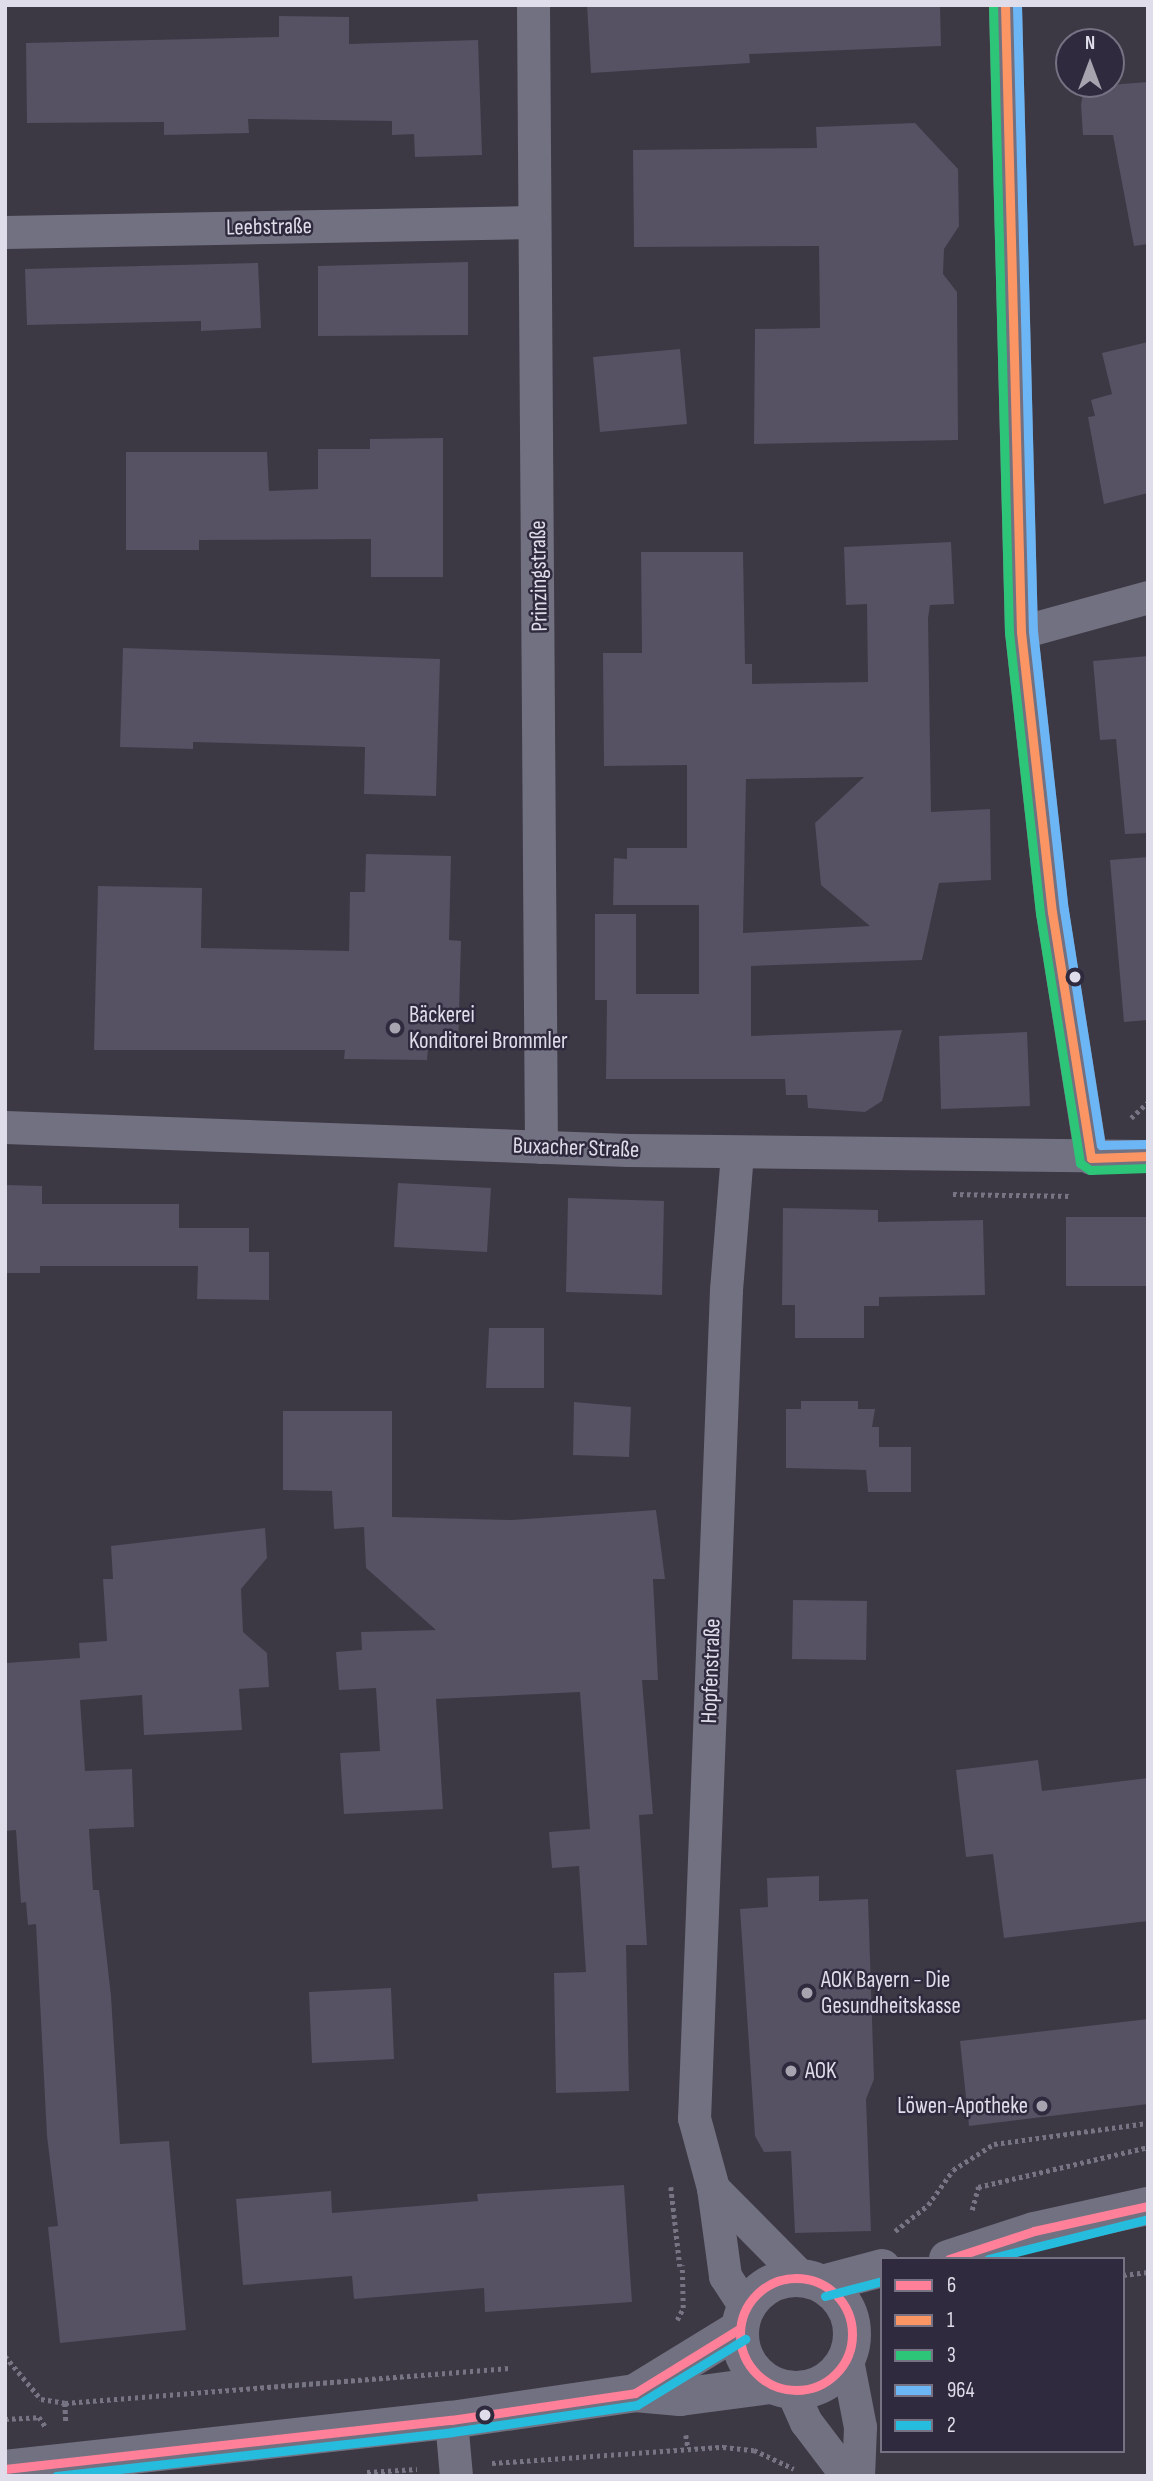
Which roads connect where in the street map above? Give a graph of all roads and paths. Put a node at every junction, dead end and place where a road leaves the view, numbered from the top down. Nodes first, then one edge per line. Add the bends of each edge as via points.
1 (533, 5) edge
2 (1005, 5) edge
3 (533, 222) junction
4 (5, 232) edge
5 (1148, 597) edge
6 (1021, 632) junction
7 (5, 1126) edge
8 (541, 1147) junction
9 (737, 1153) junction
10 (1148, 1156) edge
11 (1091, 1158) junction
12 (940, 1194) dead end
13 (1079, 1195) dead end
14 (1148, 2123) edge
15 (1148, 2147) edge
16 (713, 2188) junction
17 (1148, 2206) edge
18 (883, 2252) edge
19 (954, 2257) edge
20 (957, 2257) edge
21 (1148, 2273) edge
22 (1125, 2275) edge
23 (812, 2280) junction
24 (743, 2318) junction
25 (861, 2339) edge
26 (5, 2356) edge
27 (518, 2367) dead end
28 (781, 2388) junction
29 (635, 2393) junction
30 (451, 2420) junction
31 (822, 2446) junction
32 (5, 2469) edge
33 (456, 2471) edge
34 (359, 2473) dead end
35 (846, 2476) edge
36 (858, 2476) edge

1 - 3 street, Prinzingstraße
2 - 6 street
3 - 4 street, Leebstraße
3 - 8 street, Prinzingstraße
5 - 6 street
6 - 11 street via 1052,912
7 - 8 street, Buxacher Straße
8 - 9 street, Buxacher Straße
9 - 11 street, Buxacher Straße
9 - 16 street, Hopfenstraße via 726,1290 694,2118
10 - 11 street, Buxacher Straße
12 - 13 path
14 - 18 path via 994,2144 962,2162
15 - 19 path via 978,2187
16 - 23 street, Hopfenstraße
16 - 24 street, Hopfenstraße via 725,2276
17 - 20 street via 1034,2231
18 - 23 street
21 - 22 path
23 - 24 street via 760,2290
23 - 25 street via 840,2297
24 - 28 street via 742,2351 753,2371
24 - 29 street
25 - 28 street via 833,2377
25 - 36 street
26 - 27 path via 41,2399 65,2403
28 - 29 street via 680,2397
28 - 31 street
29 - 30 street
30 - 32 street
30 - 33 street
31 - 33 path via 804,2456 793,2472 754,2450 723,2447
31 - 35 street
33 - 34 path

